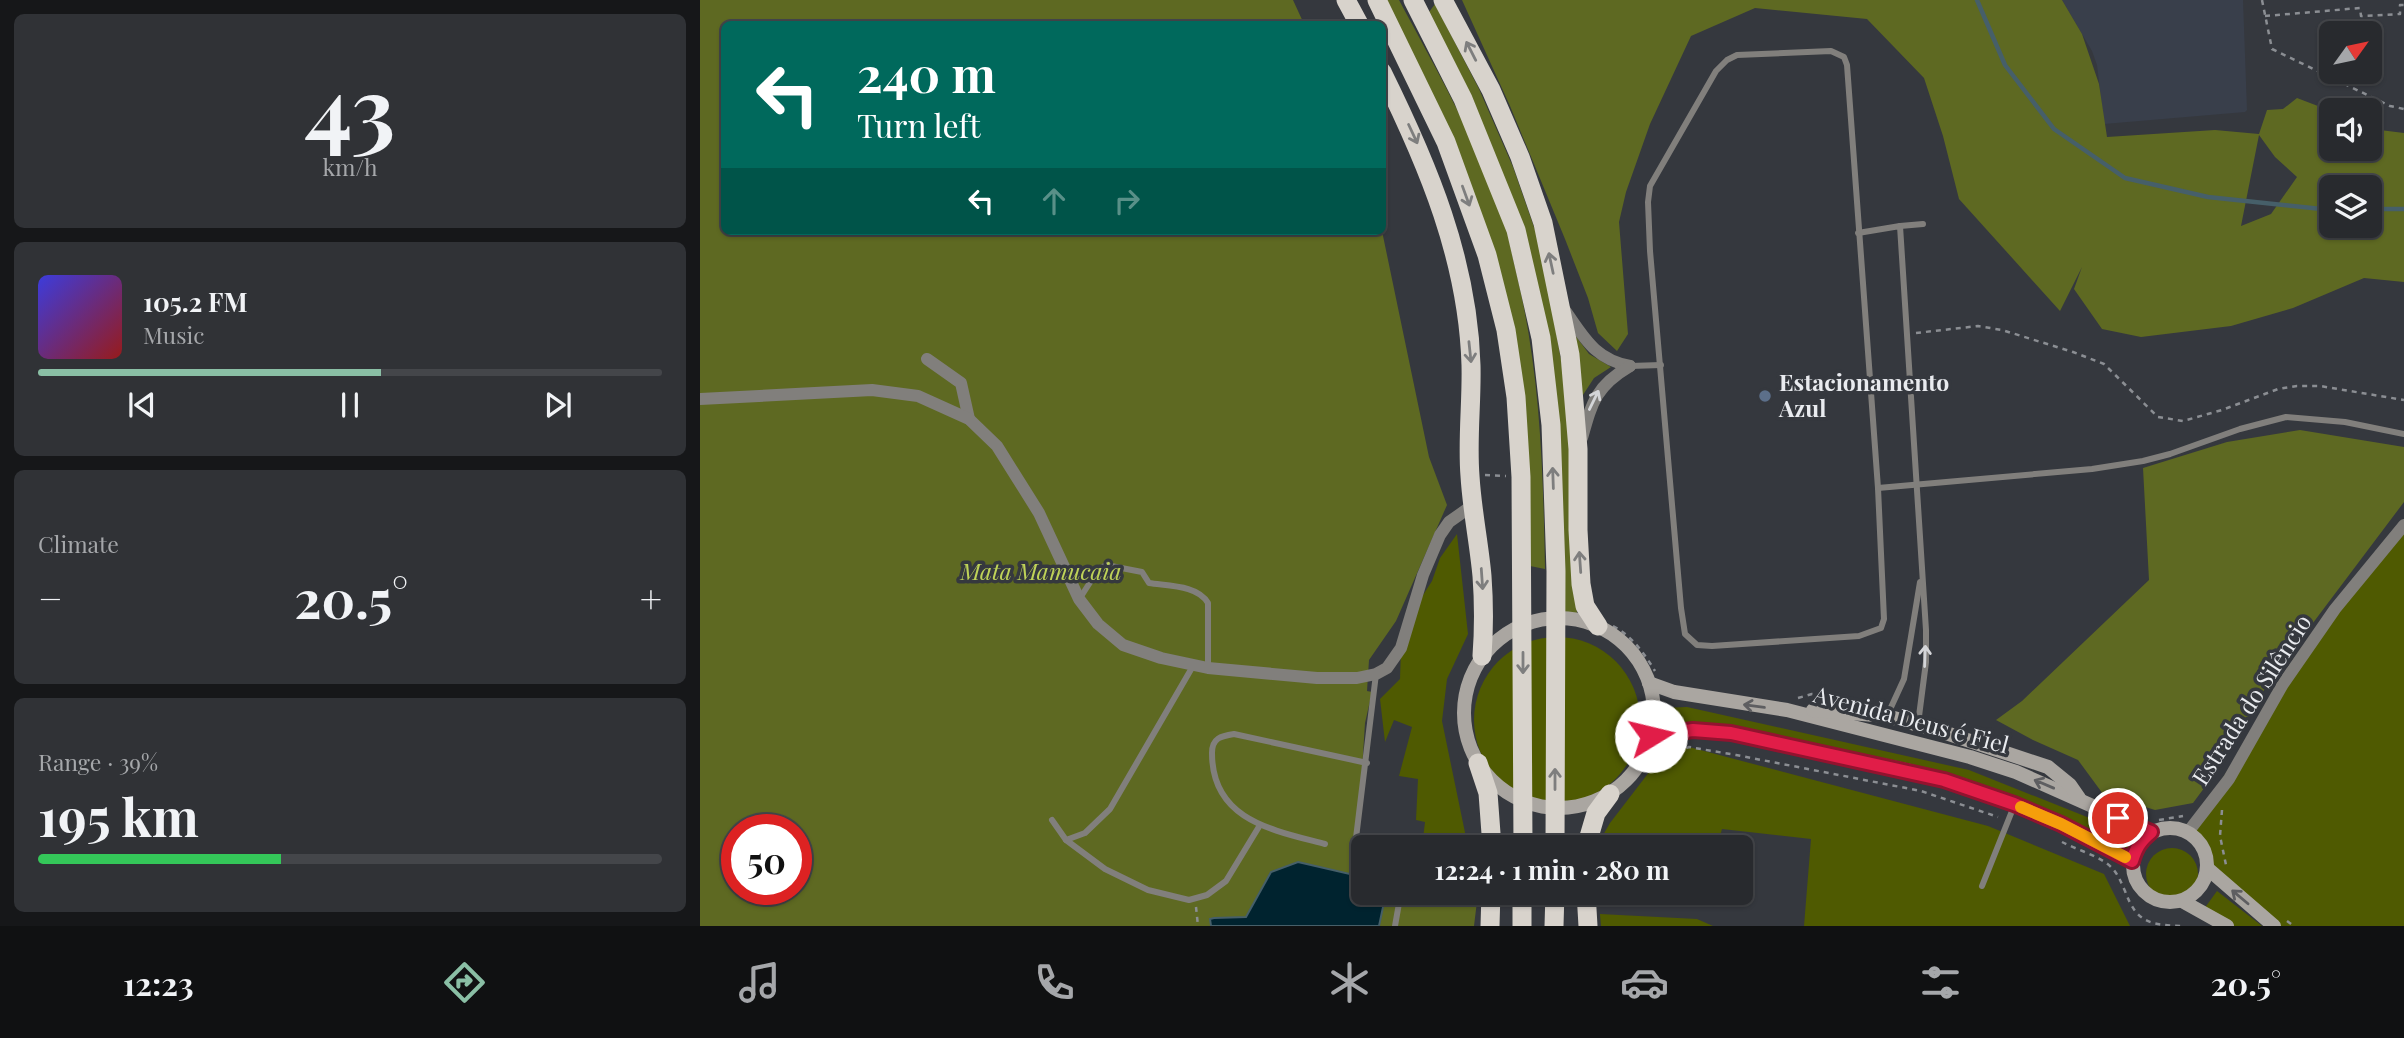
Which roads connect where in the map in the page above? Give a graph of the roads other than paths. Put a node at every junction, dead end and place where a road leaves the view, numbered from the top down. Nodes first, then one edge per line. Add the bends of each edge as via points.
1 (1346, 0) edge
2 (1377, 0) edge
3 (1413, 0) edge
4 (1443, 0) edge
5 (1357, 21) edge
6 (1386, 80) edge
7 (1923, 224) dead end
8 (1900, 226) junction
9 (1858, 233) junction
10 (1560, 304) junction
11 (927, 359) dead end
12 (1661, 365) junction
13 (1630, 366) junction
14 (700, 399) edge
15 (969, 419) junction
16 (2404, 434) edge
17 (1578, 449) junction
18 (1918, 485) junction
19 (1878, 488) junction
20 (1473, 505) junction
21 (2404, 525) edge
22 (1921, 573) junction
23 (1079, 599) junction
24 (1605, 626) junction
25 (1482, 656) junction
26 (1193, 666) junction
27 (1208, 668) junction
28 (1377, 674) junction
29 (1654, 680) junction
30 (1788, 706) junction
31 (1887, 716) junction
32 (1918, 724) junction
33 (1649, 743) junction
34 (1478, 762) junction
35 (1367, 763) junction
36 (1610, 794) junction
37 (2080, 799) junction
38 (2014, 804) junction
39 (1052, 820) dead end
40 (1260, 825) junction
41 (2152, 826) junction
42 (2188, 832) junction
43 (1356, 835) edge
44 (1491, 835) edge
45 (1523, 835) edge
46 (1555, 835) edge
47 (1590, 835) edge
48 (1066, 840) junction
49 (1325, 844) dead end
50 (2132, 861) junction
51 (2207, 868) junction
52 (1982, 886) dead end
53 (2182, 901) junction
54 (1399, 905) edge
55 (1491, 905) edge
56 (1522, 905) edge
57 (1555, 905) edge
58 (1587, 905) edge
59 (2278, 922) edge
60 (1395, 926) edge
61 (1490, 926) edge
62 (1522, 926) edge
63 (1554, 926) edge
64 (1588, 926) edge
65 (2227, 926) edge

1 - 5 highway
2 -> 45 highway via 1446,142 1487,255 1507,330 1516,397 1522,527
46 -> 3 highway via 1556,571 1551,425 1541,338 1516,230 1462,99
10 -> 4 highway via 1543,223 1520,157
6 -> 20 highway via 1444,210 1463,289 1471,363 1469,474
7 - 8 lane
8 - 9 lane
8 - 18 lane
9 - 12 lane via 1844,57 1831,51 1737,55 1727,60 1716,71 1650,186 1650,251
9 - 19 lane
10 - 13 street via 1591,346 1609,360
10 - 17 highway via 1570,355
11 - 15 street via 961,383
12 - 13 lane
12 - 19 lane via 1681,608 1685,634 1697,645 1859,636 1881,628 1884,594
17 -> 13 street via 1600,388
14 - 15 street via 872,390 918,396
15 - 23 street via 997,446 1039,513
16 - 18 lane via 2286,417 2143,461
24 -> 17 highway via 1586,606 1581,584
18 - 19 lane
18 - 22 lane
20 -> 25 highway via 1482,576
20 - 28 street via 1449,522 1440,535 1401,648
21 - 42 street, Estrada do Silêncio via 2283,684 2229,779
22 - 31 lane via 1904,679
32 -> 22 lane via 1926,662
23 - 26 street via 1098,624 1124,645
23 - 27 lane via 1106,565 1142,572 1149,583 1196,591 1208,603
24 - 25 main road via 1567,618 1535,621 1506,634
24 - 29 main road
25 - 34 main road via 1469,681 1464,709 1467,736
26 - 27 street
26 - 48 lane via 1110,809 1085,832
27 - 28 street via 1317,678
28 - 35 lane
30 -> 29 main road, Avenida Deus é Fiel via 1674,692
29 - 33 main road
30 - 31 main road
37 -> 30 main road, Avenida Deus é Fiel via 1970,757
31 - 32 main road
32 - 37 main road via 2048,767
33 - 36 main road via 1636,769
33 - 38 main road via 1693,730 1731,733 1963,785
34 - 36 main road via 1489,779 1523,801 1571,809
34 - 44 highway via 1489,793
35 - 40 lane via 1234,734 1221,736 1212,747 1215,783 1236,810
35 - 43 lane
36 - 47 highway via 1596,813
37 - 41 main road, Avenida Deus é Fiel
38 - 50 main road
38 - 52 lane
39 - 48 lane
40 - 48 lane via 1226,881 1196,900 1148,890 1105,869
40 - 49 lane
41 - 42 main road
41 - 50 main road
42 - 51 main road via 2204,850
50 - 53 main road via 2133,874 2146,894 2157,900
51 - 53 main road via 2199,888
59 -> 51 main road
53 - 65 main road
54 - 60 lane
55 - 61 highway
56 - 62 highway
57 - 63 highway
58 - 64 highway

